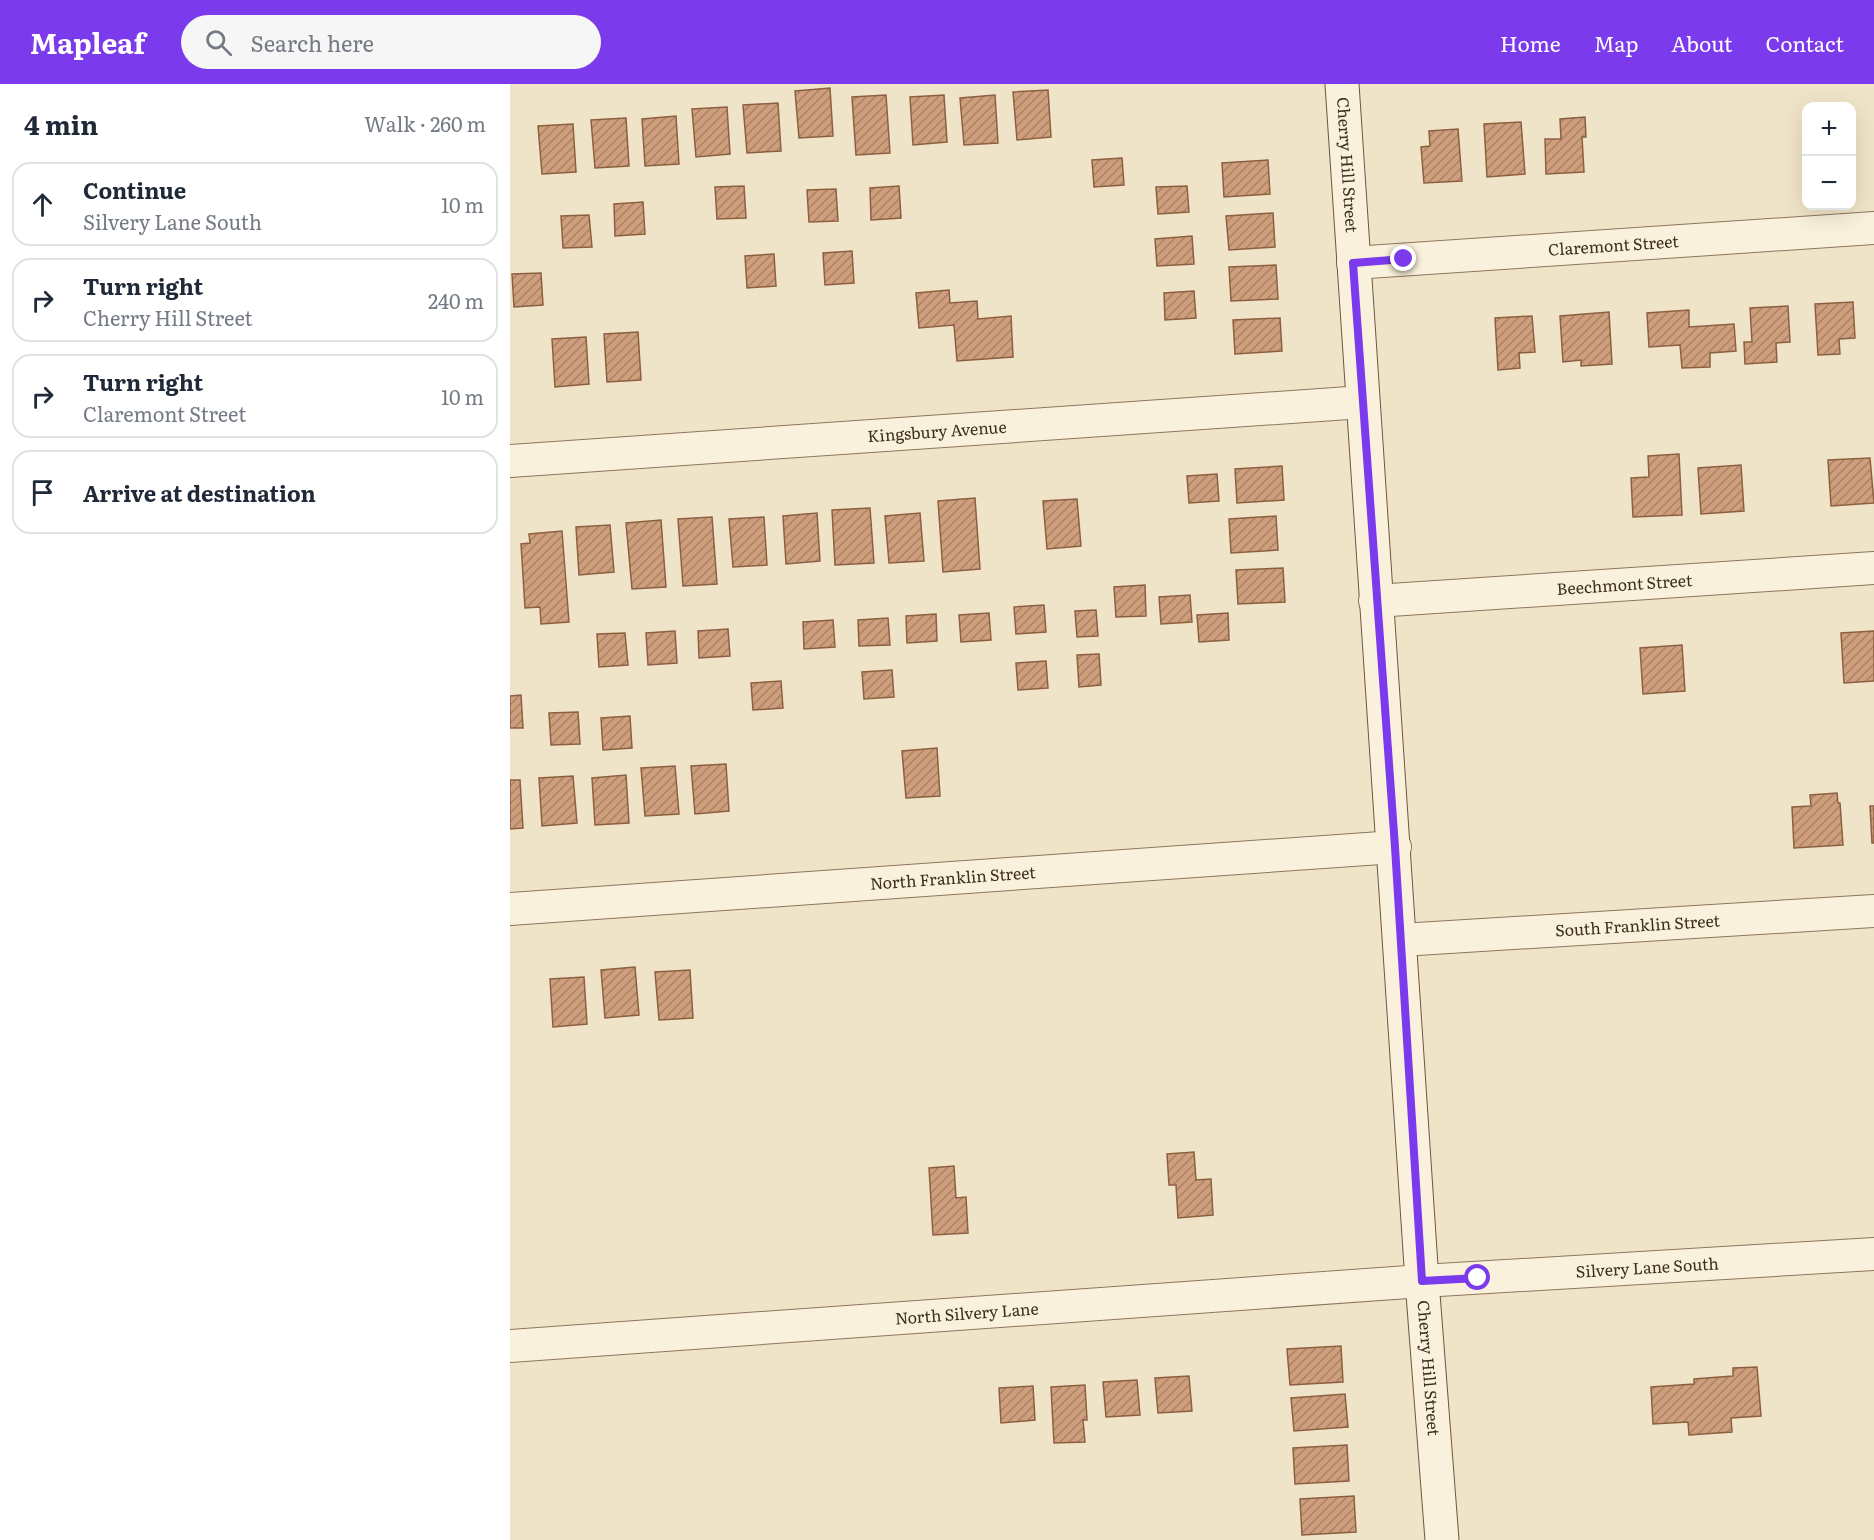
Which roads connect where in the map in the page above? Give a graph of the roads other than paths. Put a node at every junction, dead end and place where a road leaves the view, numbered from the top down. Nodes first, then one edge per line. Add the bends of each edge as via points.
1 (1342, 84) edge
2 (1874, 228) edge
3 (1353, 263) junction
4 (1363, 402) junction
5 (510, 460) edge
6 (1874, 568) edge
7 (1375, 601) junction
8 (1395, 847) junction
9 (510, 909) edge
10 (1874, 911) edge
11 (1401, 940) junction
12 (1874, 1254) edge
13 (1422, 1281) junction
14 (510, 1346) edge
15 (1442, 1540) edge

1 - 3 main road, Cherry Hill Street
2 - 3 street, Claremont Street
3 - 4 main road, Cherry Hill Street
4 - 5 street, Kingsbury Avenue
4 - 7 main road, Cherry Hill Street
6 - 7 street, Beechmont Street
7 - 8 main road, Cherry Hill Street
8 - 9 street, North Franklin Street
8 - 11 main road, Cherry Hill Street
10 - 11 street, South Franklin Street
11 - 13 main road, Cherry Hill Street
12 - 13 street, Silvery Lane South
13 - 14 street, North Silvery Lane
13 - 15 main road, Cherry Hill Street

